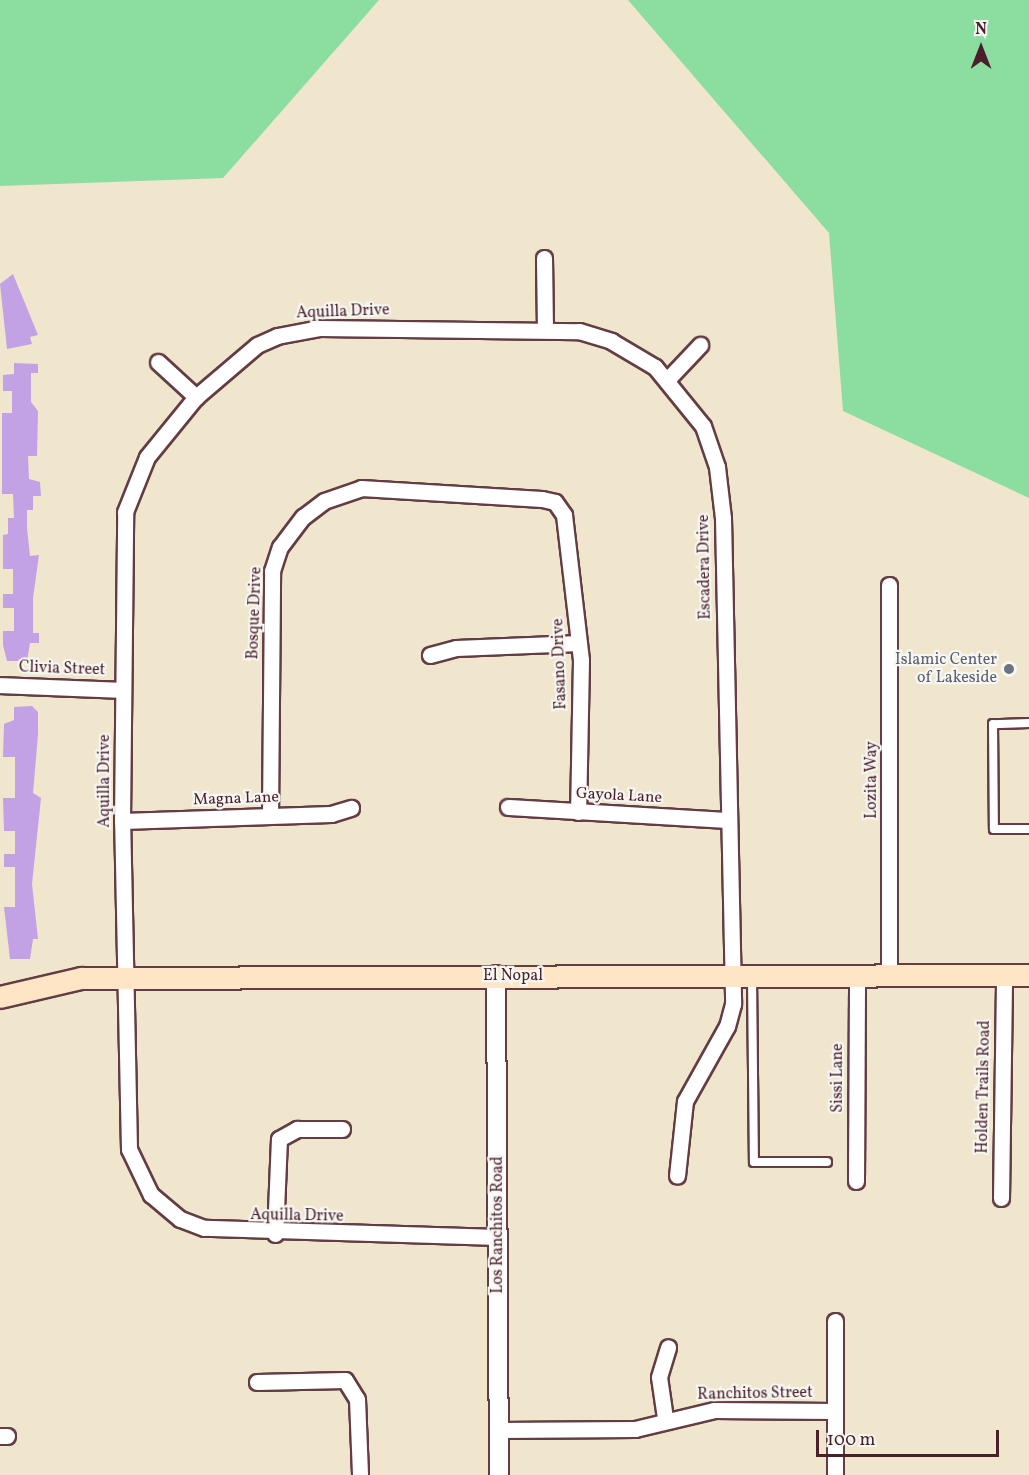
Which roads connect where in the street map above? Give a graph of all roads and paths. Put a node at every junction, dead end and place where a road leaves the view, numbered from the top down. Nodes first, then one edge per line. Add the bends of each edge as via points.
1 (544, 258) dead end
2 (545, 327) junction
3 (700, 345) dead end
4 (158, 362) dead end
5 (668, 379) junction
6 (196, 398) junction
7 (564, 515) joint
8 (889, 585) dead end
9 (579, 643) junction
10 (430, 655) dead end
11 (0, 685) edge
12 (123, 690) junction
13 (1029, 723) edge
14 (508, 807) dead end
15 (351, 808) dead end
16 (578, 812) junction
17 (270, 816) junction
18 (728, 820) junction
19 (122, 821) junction
20 (1029, 829) edge
21 (496, 975) junction
22 (1029, 975) edge
23 (742, 976) junction
24 (857, 976) junction
25 (889, 976) junction
26 (1004, 976) junction
27 (126, 977) junction
28 (1, 994) edge
29 (342, 1129) dead end
30 (826, 1162) dead end
31 (677, 1176) dead end
32 (856, 1181) dead end
33 (1001, 1198) dead end
34 (275, 1234) junction
35 (498, 1237) junction
36 (835, 1321) dead end
37 (668, 1347) dead end
38 (257, 1382) dead end
39 (834, 1411) junction
40 (664, 1418) junction
41 (499, 1430) junction
42 (360, 1475) edge
43 (499, 1475) edge
44 (835, 1475) edge

1 - 2 street
2 - 5 street, Escadera Drive via 611,341
2 - 6 street, Aquilla Drive via 298,330 257,345
3 - 5 street
4 - 6 street
5 - 18 street, Escadera Drive via 703,426 720,484
6 - 12 street, Aquilla Drive via 147,457 127,501
7 - 9 street, Fasano Drive
7 - 17 street, Bosque Drive via 555,502 542,499 361,488 324,501 303,517 280,547 272,571
8 - 25 street, Lozita Way
9 - 10 street via 456,648
9 - 16 street, Fasano Drive
11 - 12 street, Clivia Street
12 - 19 street, Aquilla Drive
13 - 20 lane via 993,724 994,829
14 - 16 street, Gayola Lane
15 - 17 street, Magna Lane
16 - 18 street, Gayola Lane
17 - 19 street, Magna Lane
18 - 23 street, Escadera Drive
19 - 27 street, Aquilla Drive
21 - 23 main road, El Nopal
21 - 27 main road, El Nopal
21 - 35 street, Los Ranchitos Road
22 - 26 main road, El Nopal
23 - 24 main road, El Nopal
23 - 30 lane via 753,1162
23 - 31 street, Escadera Drive via 727,1026 685,1101
24 - 25 main road, El Nopal
24 - 32 street, Sissi Lane
25 - 26 main road, El Nopal
26 - 33 street, Holden Trails Road
27 - 28 main road, El Nopal via 52,982
27 - 34 street, Aquilla Drive via 128,1136 144,1184 170,1212 192,1224
29 - 34 street via 297,1129 279,1139
34 - 35 street, Aquilla Drive
35 - 41 street, Los Ranchitos Road
36 - 39 street
37 - 40 street via 659,1377
38 - 42 street via 345,1380 357,1399
39 - 40 street, Ranchitos Street via 714,1410
39 - 44 street
40 - 41 street, Ranchitos Street via 635,1429
41 - 43 street, Los Ranchitos Road

